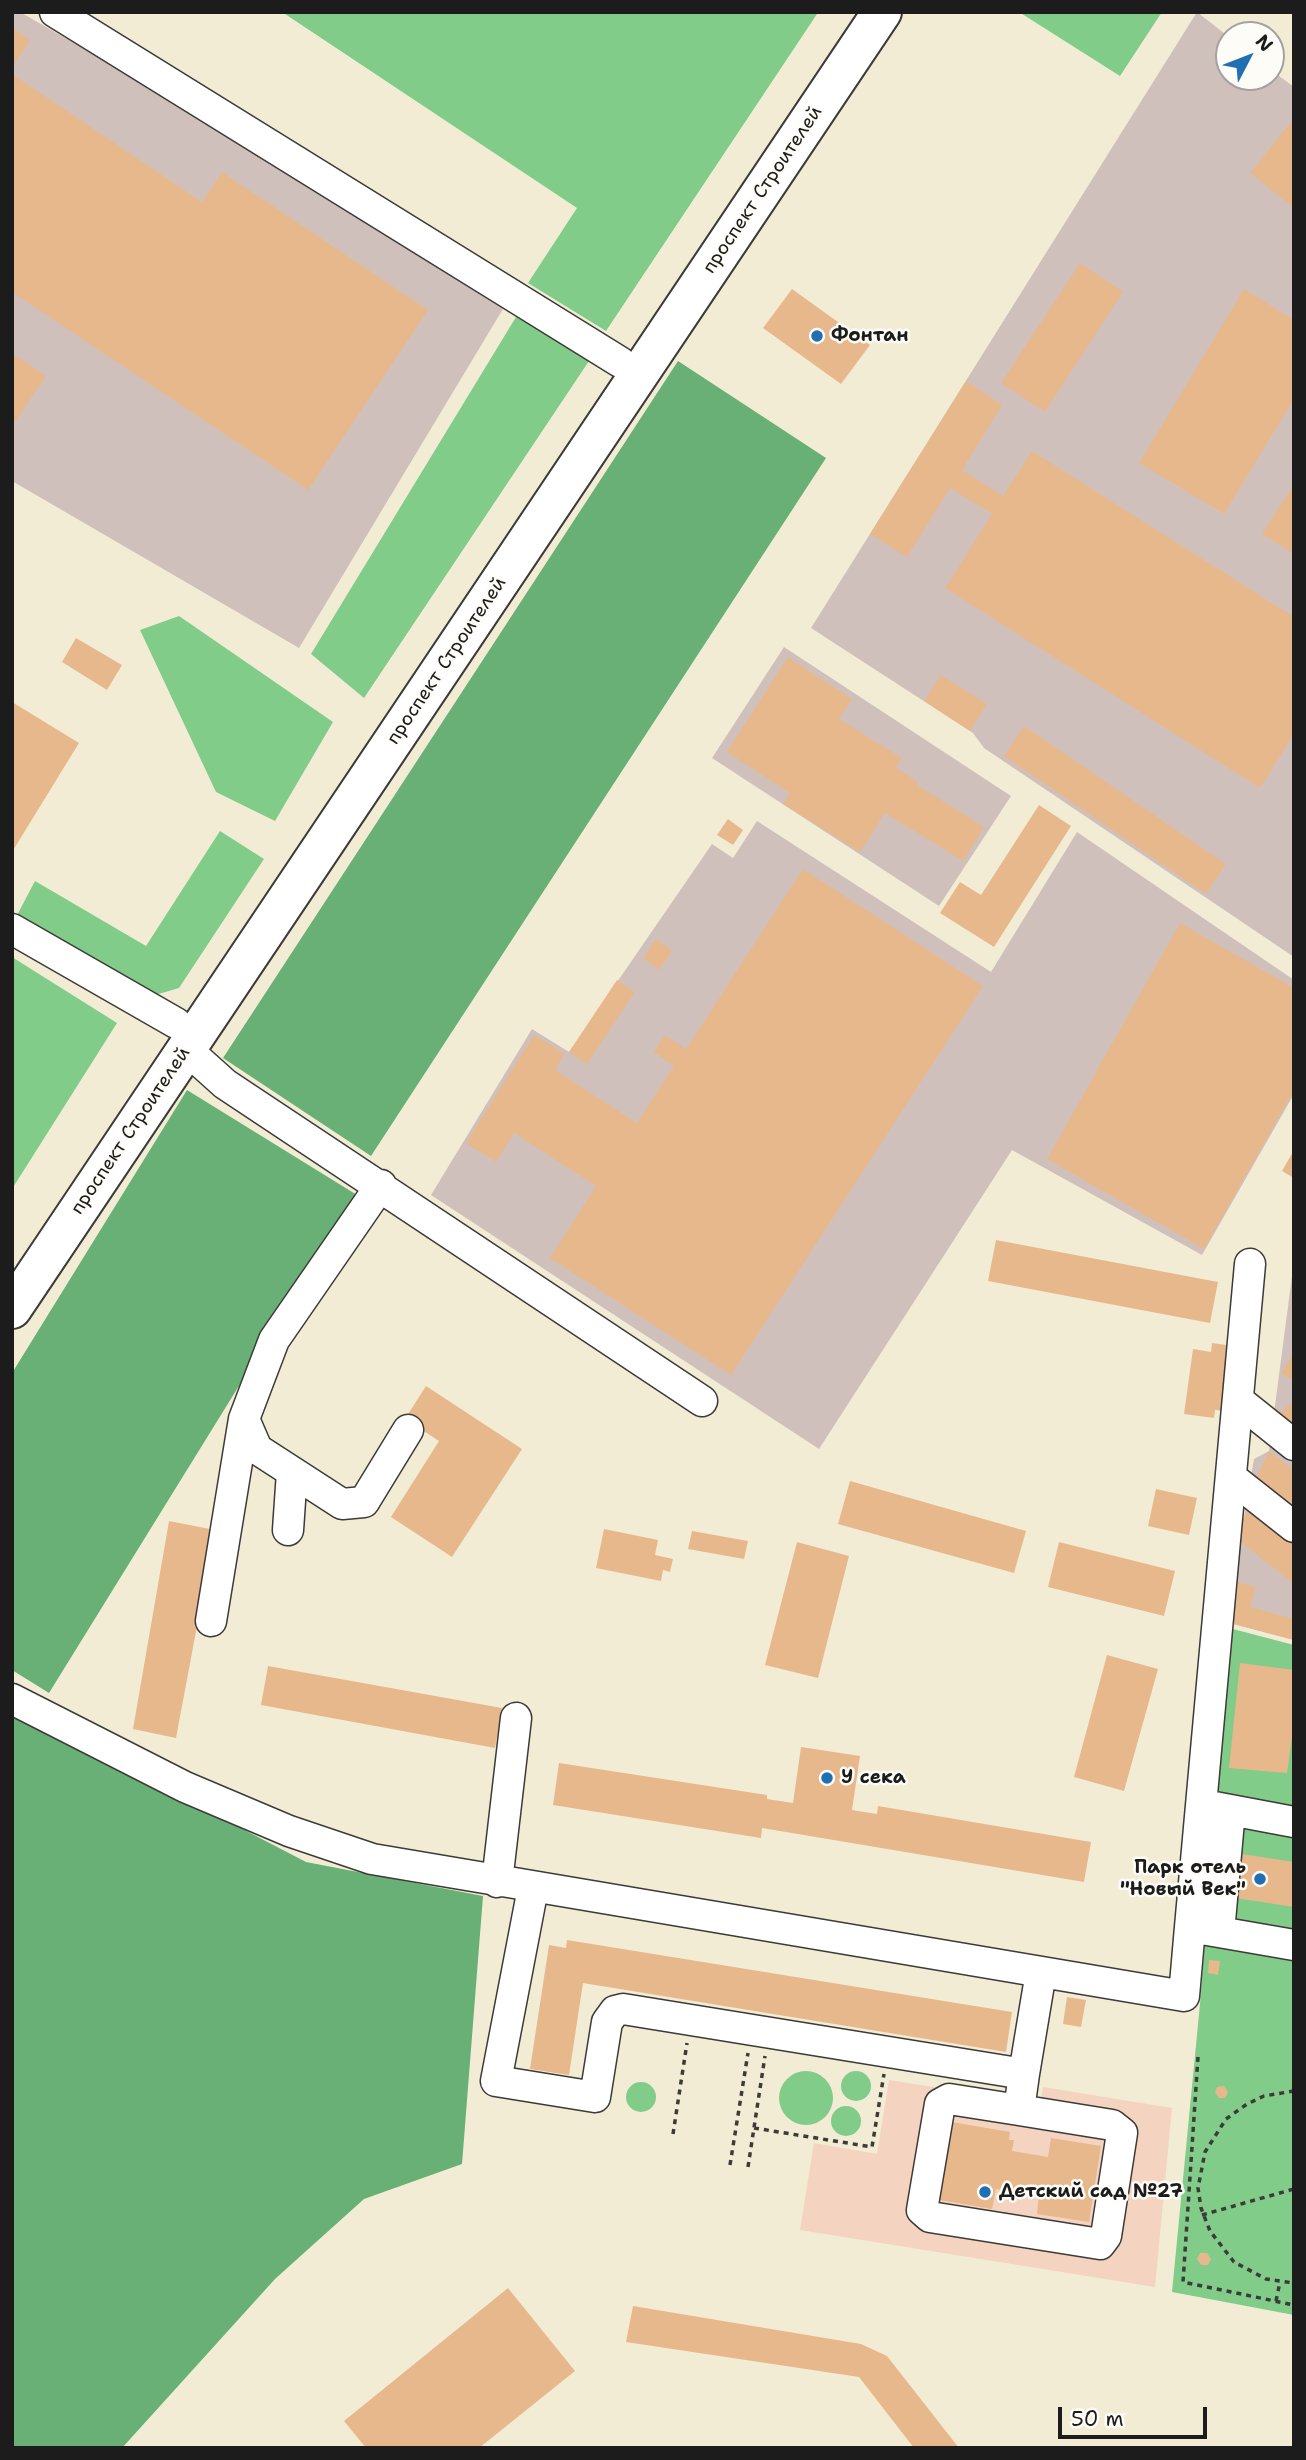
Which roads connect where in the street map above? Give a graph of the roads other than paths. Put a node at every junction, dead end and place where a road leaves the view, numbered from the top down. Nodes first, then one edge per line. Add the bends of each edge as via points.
1 (55, 12) edge
2 (871, 14) edge
3 (630, 368) junction
4 (12, 929) edge
5 (181, 1036) junction
6 (381, 1185) junction
7 (1250, 1264) dead end
8 (12, 1268) edge
9 (12, 1309) edge
10 (702, 1401) dead end
11 (1239, 1401) junction
12 (244, 1419) junction
13 (408, 1430) dead end
14 (1294, 1445) edge
15 (292, 1472) junction
16 (1232, 1478) junction
17 (1294, 1527) edge
18 (288, 1530) dead end
19 (211, 1621) dead end
20 (12, 1699) edge
21 (516, 1718) dead end
22 (1216, 1807) junction
23 (1294, 1822) edge
24 (498, 1882) junction
25 (533, 1888) junction
26 (1204, 1930) junction
27 (1294, 1945) edge
28 (1041, 1972) junction
29 (1024, 2074) junction
30 (1019, 2110) junction

1 - 3 lane
2 - 3 main road, проспект Строителей
3 - 5 main road, проспект Строителей
4 - 5 lane
5 - 6 lane via 225,1084
5 - 8 main road, проспект Строителей
5 - 9 main road, проспект Строителей
6 - 10 lane
6 - 12 lane via 274,1340
7 - 11 lane
11 - 14 lane
11 - 16 lane
12 - 15 lane via 257,1449
12 - 19 lane
13 - 15 lane via 364,1502 342,1504
15 - 18 lane
16 - 17 lane
16 - 22 lane
20 - 24 lane via 185,1787 289,1832 372,1860
21 - 24 lane
22 - 23 lane
22 - 26 lane
24 - 25 lane
25 - 28 lane
25 - 29 lane via 496,2081 595,2097 607,2022 615,2011
26 - 27 lane
26 - 28 lane via 1184,1996
28 - 29 lane
29 - 30 lane
30 - 30 lane via 949,2099 940,2104 922,2206 925,2214 1100,2244 1106,2236 1122,2133 1112,2125

